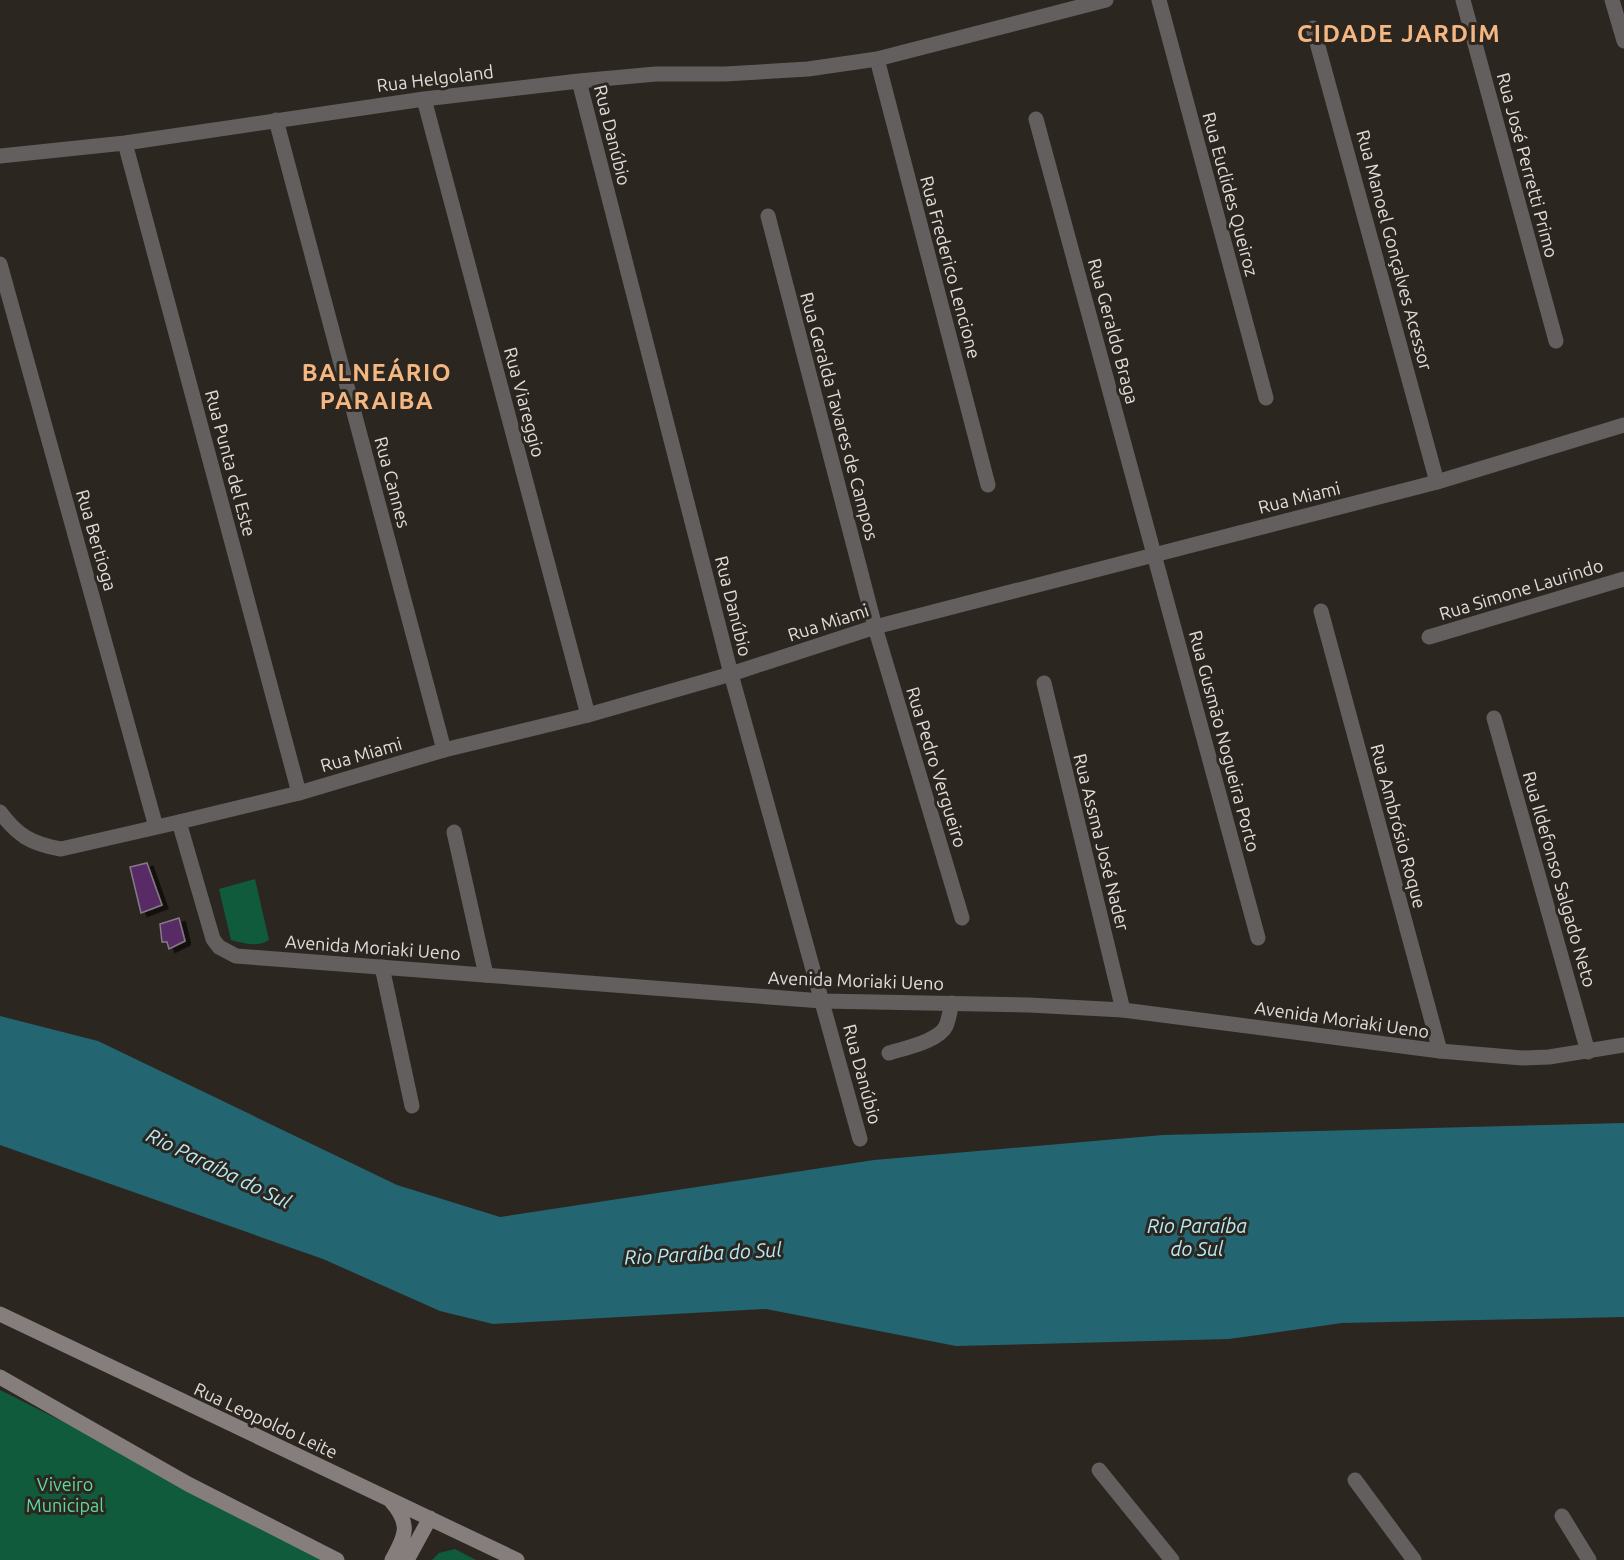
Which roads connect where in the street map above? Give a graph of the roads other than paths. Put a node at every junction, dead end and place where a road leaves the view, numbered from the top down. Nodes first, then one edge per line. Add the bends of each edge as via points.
1 (1106, 0) edge
2 (1159, 0) edge
3 (1462, 0) edge
4 (1612, 0) edge
5 (1313, 28) dead end
6 (1624, 41) edge
7 (877, 59) junction
8 (579, 81) junction
9 (424, 99) junction
10 (1036, 119) dead end
11 (276, 120) junction
12 (125, 142) junction
13 (0, 156) edge
14 (768, 216) dead end
15 (0, 264) edge
16 (1556, 341) dead end
17 (1266, 398) dead end
18 (1624, 425) edge
19 (1437, 482) junction
20 (988, 484) dead end
21 (1154, 554) junction
22 (1624, 579) edge
23 (1321, 611) dead end
24 (875, 627) junction
25 (1429, 638) dead end
26 (731, 674) junction
27 (1044, 683) dead end
28 (588, 715) junction
29 (1494, 718) dead end
30 (444, 750) junction
31 (299, 793) junction
32 (0, 812) edge
33 (179, 822) junction
34 (156, 827) junction
35 (454, 832) dead end
36 (962, 918) dead end
37 (1258, 938) dead end
38 (382, 967) junction
39 (486, 975) junction
40 (822, 1001) junction
41 (952, 1003) junction
42 (1123, 1010) junction
43 (1624, 1045) edge
44 (1440, 1052) junction
45 (1588, 1052) junction
46 (889, 1053) dead end
47 (412, 1106) dead end
48 (860, 1139) dead end
49 (0, 1314) edge
50 (0, 1377) edge
51 (1099, 1470) dead end
52 (1355, 1480) dead end
53 (389, 1499) junction
54 (427, 1516) junction
55 (1562, 1516) dead end
56 (405, 1531) junction
57 (338, 1560) edge
58 (392, 1560) edge
59 (407, 1560) edge
60 (517, 1560) edge
61 (1172, 1560) edge
62 (1414, 1560) edge
63 (1589, 1560) edge

1 - 7 street, Rua Helgoland
2 - 17 street, Rua Euclides Queiroz
3 - 16 street, Rua José Perretti Primo
4 - 6 street
5 - 19 street, Rua Manoel Gonçalves Acessor
7 - 8 street, Rua Helgoland via 808,69
7 - 20 street, Rua Frederico Lencione
8 - 9 street, Rua Helgoland
8 - 26 street, Rua Danúbio
9 - 11 street, Rua Helgoland
9 - 28 street, Rua Viareggio
10 - 21 street, Rua Geraldo Braga
11 - 12 street, Rua Helgoland
11 - 30 street, Rua Cannes
12 - 13 street, Rua Helgoland
12 - 31 street, Rua Punta del Este
14 - 24 street, Rua Geralda Tavares de Campos
15 - 34 street, Rua Bertioga
18 - 19 street, Rua Miami
19 - 21 street, Rua Miami
21 - 24 street, Rua Miami
21 - 37 street, Rua Gusmão Nogueira Porto
22 - 25 street, Rua Simone Laurindo
23 - 44 street, Rua Ambrósio Roque
24 - 26 street, Rua Miami
24 - 36 street, Rua Pedro Vergueiro
26 - 28 street, Rua Miami
26 - 40 street, Rua Danúbio
27 - 42 street, Rua Assma José Nader
28 - 30 street, Rua Miami
29 - 45 street, Rua Ildefonso Salgado Neto
30 - 31 street, Rua Miami
31 - 33 street, Rua Miami
32 - 34 street, Rua Miami via 13,829 28,839 61,849
33 - 34 street, Rua Miami
33 - 38 street, Avenida Moriaki Ueno via 213,939 219,947 236,956
35 - 39 street
38 - 39 street, Avenida Moriaki Ueno
38 - 47 street
39 - 40 street, Avenida Moriaki Ueno
40 - 41 street, Avenida Moriaki Ueno
40 - 48 street, Rua Danúbio
41 - 42 street, Avenida Moriaki Ueno
41 - 46 street via 942,1032
42 - 44 street, Avenida Moriaki Ueno
43 - 45 street, Avenida Moriaki Ueno
44 - 45 street, Avenida Moriaki Ueno via 1522,1058
49 - 53 main road, Rua Leopoldo Leite
50 - 57 main road via 188,1484
51 - 61 street
52 - 62 street
53 - 54 main road, Rua Leopoldo Leite
53 - 56 main road via 401,1512
54 - 56 main road
54 - 59 main road
54 - 60 main road, Rua Leopoldo Leite
55 - 63 street
56 - 58 main road

